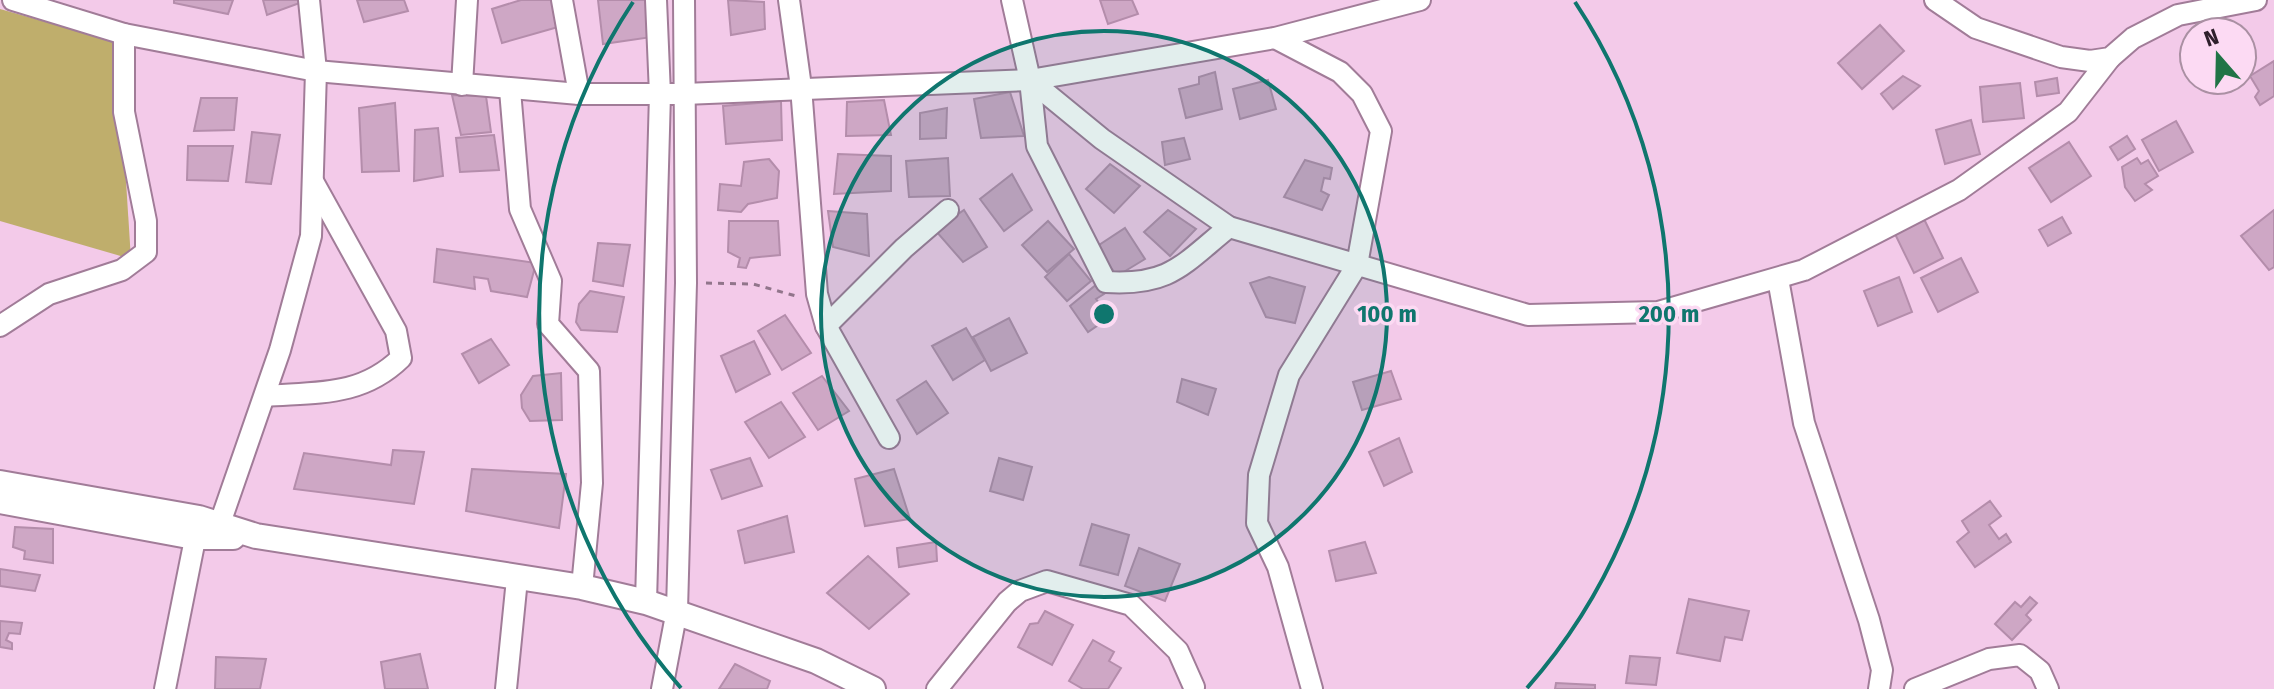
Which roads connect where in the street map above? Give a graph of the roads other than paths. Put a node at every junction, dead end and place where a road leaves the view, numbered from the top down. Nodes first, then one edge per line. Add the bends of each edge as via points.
1 (13, 0) edge
2 (309, 0) edge
3 (467, 0) edge
4 (562, 0) edge
5 (656, 0) edge
6 (684, 0) edge
7 (789, 0) edge
8 (1012, 0) edge
9 (1420, 0) edge
10 (1935, 0) edge
11 (2256, 0) edge
12 (124, 34) junction
13 (1275, 38) junction
14 (2110, 58) junction
15 (316, 71) junction
16 (1030, 80) junction
17 (462, 85) junction
18 (801, 87) junction
19 (510, 90) junction
20 (579, 94) junction
21 (660, 94) junction
22 (684, 94) junction
23 (313, 181) junction
24 (948, 210) dead end
25 (1229, 227) junction
26 (1357, 265) junction
27 (1778, 279) junction
28 (0, 326) edge
29 (826, 326) junction
30 (265, 396) junction
31 (889, 438) dead end
32 (0, 483) edge
33 (0, 501) edge
34 (204, 527) junction
35 (517, 579) junction
36 (582, 587) junction
37 (646, 602) junction
38 (677, 610) junction
39 (1194, 687) edge
40 (165, 689) edge
41 (506, 689) edge
42 (662, 689) edge
43 (873, 689) edge
44 (937, 689) edge
45 (1312, 689) edge
46 (1879, 689) edge
47 (1915, 689) edge
48 (2048, 689) edge

1 - 12 street
2 - 15 street
3 - 17 street
4 - 20 street
5 - 21 street
6 - 22 street
7 - 18 street
8 - 16 street
9 - 13 street
10 - 14 street via 1976,28 2003,38 2061,57
11 - 14 street via 2178,15 2133,38
12 - 15 street
12 - 28 street via 124,112 146,221 146,252 122,270 49,294
13 - 16 street
13 - 26 street via 1340,72 1362,94 1381,131
14 - 27 street via 2068,112 1959,190
15 - 17 street
15 - 23 street
16 - 18 street
16 - 25 street via 1102,139
16 - 25 street via 1037,146 1106,282 1139,284 1169,276
17 - 19 street
18 - 22 street
18 - 29 street via 817,294
19 - 20 street
19 - 36 street via 520,209 551,281 548,324 589,371 592,483
20 - 21 street
21 - 22 street
21 - 37 street
22 - 38 street via 686,283
23 - 30 street via 311,236
23 - 30 street via 396,331 401,358 381,378 351,389
24 - 29 street
25 - 26 street
26 - 27 street via 1528,315 1658,312
26 - 45 street via 1289,375 1259,475 1257,523 1278,567
27 - 46 street via 1804,423 1869,620 1882,670
29 - 31 street
30 - 34 street
32 - 34 main road
33 - 34 main road
34 - 35 main road
34 - 40 street
35 - 36 main road
35 - 41 street
36 - 37 main road
37 - 38 main road
38 - 42 street
38 - 43 main road via 816,661
39 - 44 street via 1178,651 1131,605 1047,581 1007,602
47 - 48 street via 1989,659 2020,655 2040,671

